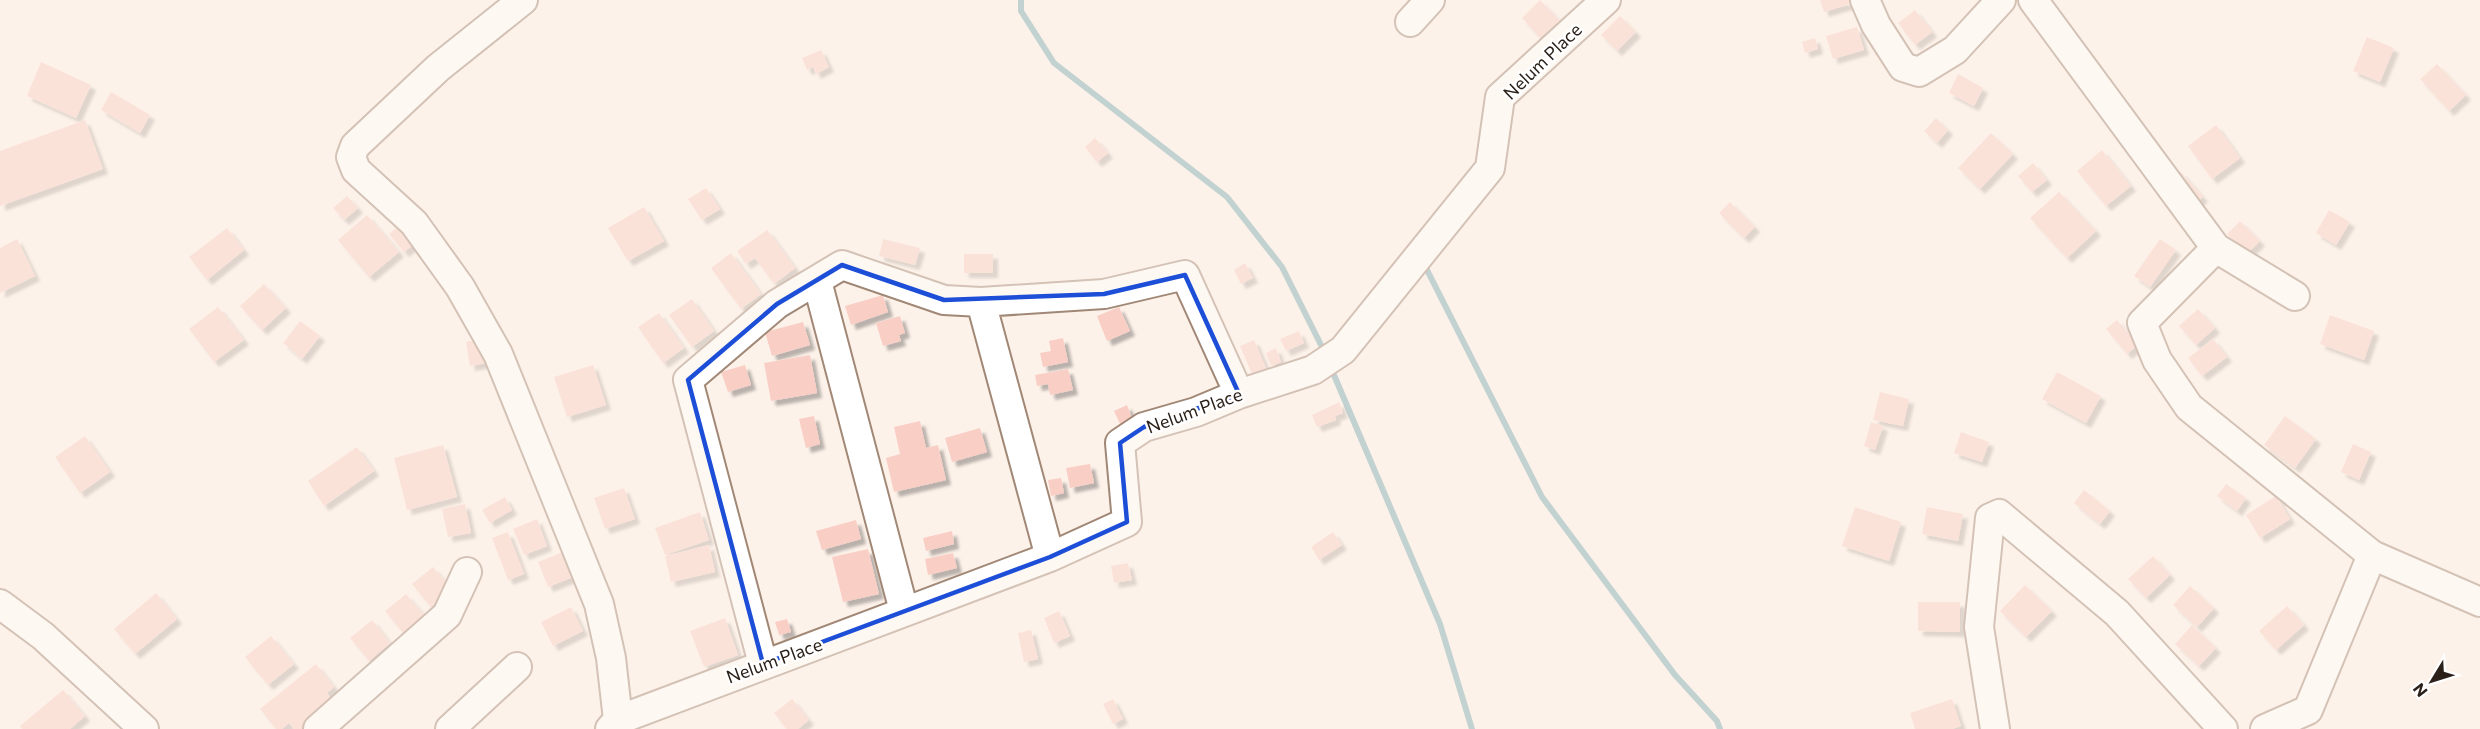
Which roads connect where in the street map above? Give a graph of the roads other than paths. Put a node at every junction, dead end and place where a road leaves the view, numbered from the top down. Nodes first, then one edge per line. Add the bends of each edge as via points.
1 (523, 0) edge
2 (1430, 0) edge
3 (1606, 0) edge
4 (1865, 0) edge
5 (2001, 0) edge
6 (2033, 0) edge
7 (1410, 22) dead end
8 (2216, 248) junction
9 (817, 280) junction
10 (2295, 296) dead end
11 (981, 302) junction
12 (1239, 394) junction
13 (2372, 555) junction
14 (1050, 557) junction
15 (467, 572) dead end
16 (2480, 602) edge
17 (0, 604) edge
18 (904, 611) junction
19 (763, 664) junction
20 (517, 667) dead end
21 (614, 725) edge
22 (144, 729) edge
23 (318, 729) edge
24 (450, 729) edge
25 (1995, 729) edge
26 (2223, 729) edge
27 (2265, 729) edge

1 - 21 street via 438,68 355,146 351,157 356,170 414,223 460,287 498,354 599,604 611,658
2 - 7 street
3 - 12 street, Nelum Place via 1500,97 1490,168 1343,350 1313,370
4 - 5 street via 1903,67 1919,72 1955,50
6 - 8 street
8 - 10 street
8 - 13 street via 2142,323 2157,360 2189,407
9 - 11 street via 842,265 944,300
9 - 18 street
9 - 19 street via 777,304 688,380
11 - 12 street via 1104,294 1185,275
11 - 14 street
12 - 14 street, Nelum Place via 1144,427 1120,443 1127,522
13 - 16 street
13 - 27 street via 2308,710
14 - 18 street, Nelum Place
15 - 23 street via 447,615
17 - 22 street via 43,636
18 - 19 street, Nelum Place
19 - 21 street, Nelum Place
20 - 24 street
25 - 26 street via 1979,627 1990,518 1999,514 2117,614

